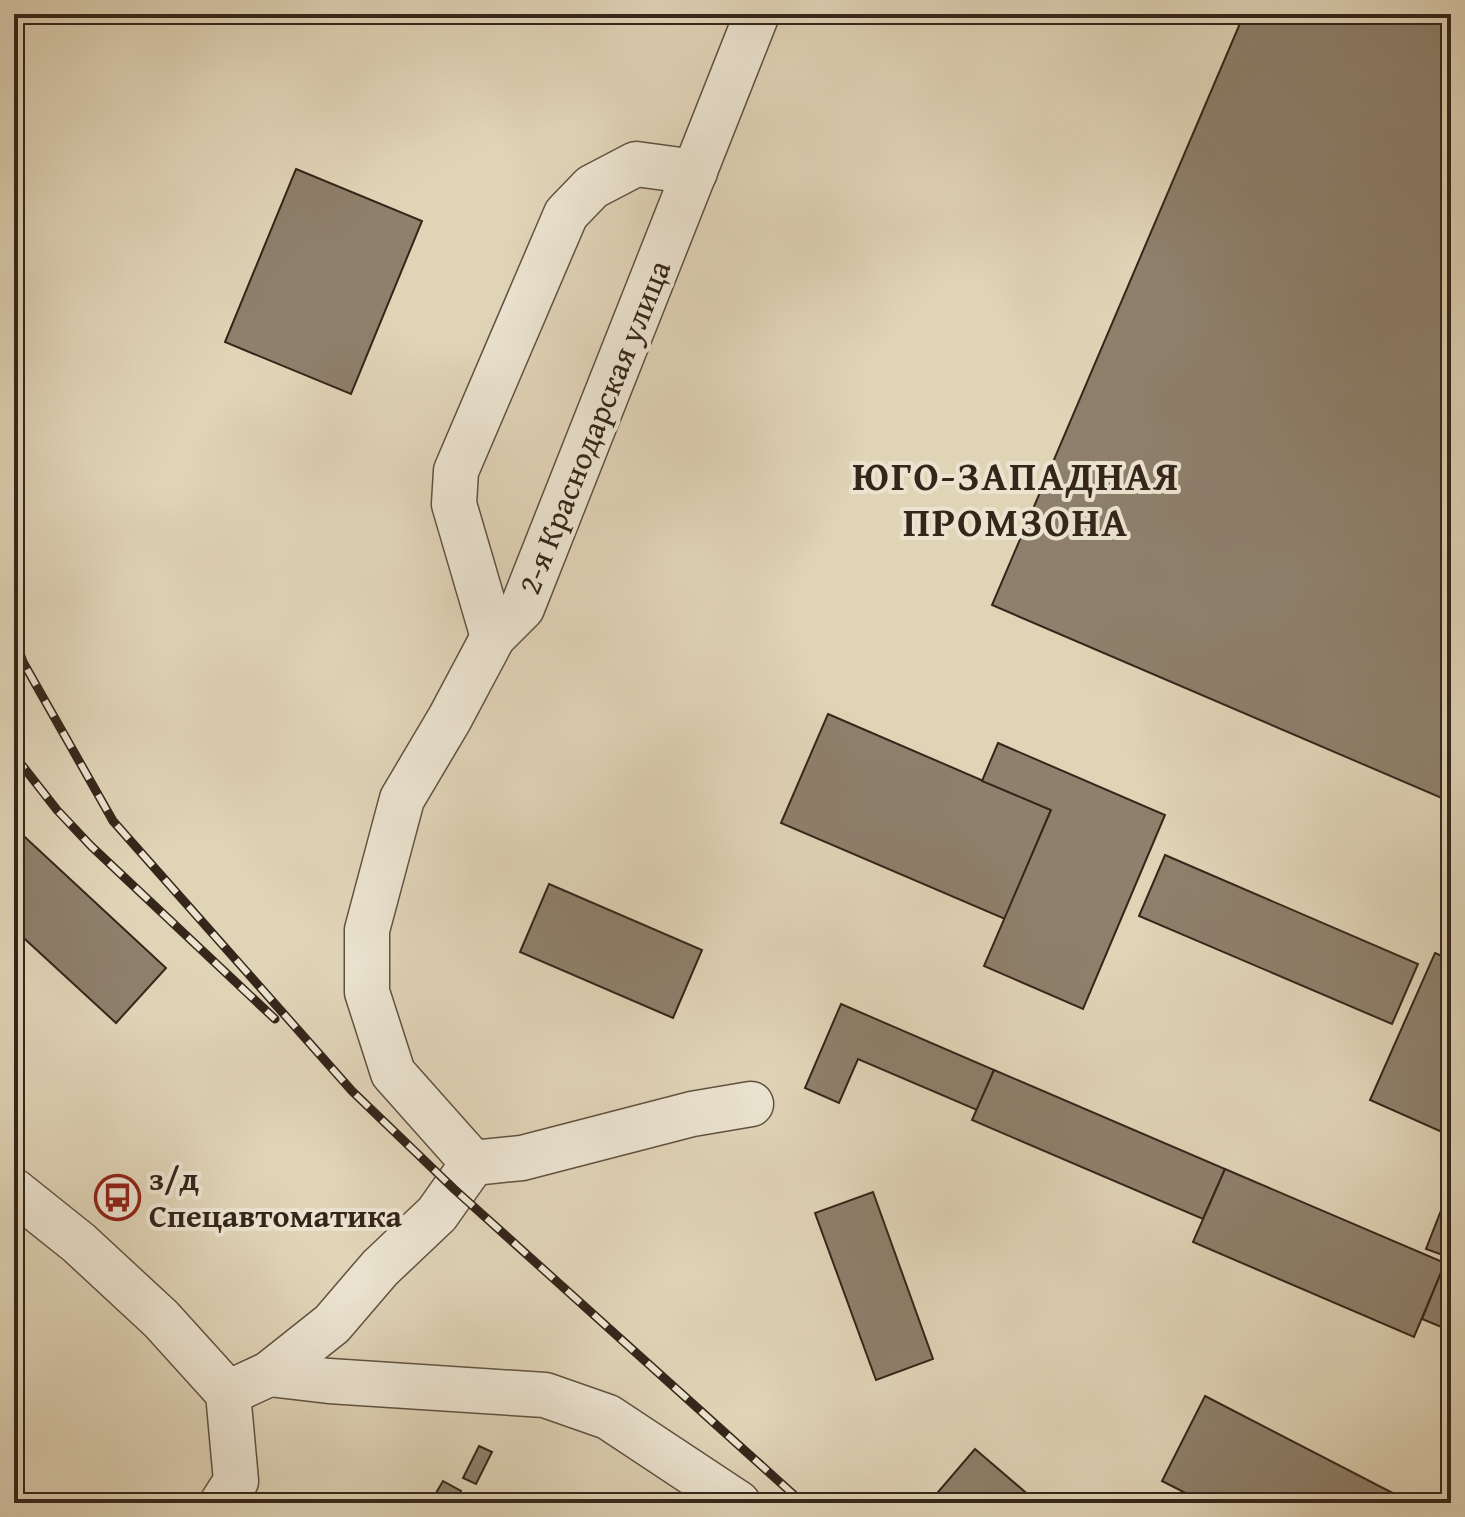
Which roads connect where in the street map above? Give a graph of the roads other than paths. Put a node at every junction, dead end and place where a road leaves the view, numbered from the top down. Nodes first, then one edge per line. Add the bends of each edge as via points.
1 (757, 14) edge
2 (695, 172) junction
3 (493, 637) junction
4 (751, 1104) dead end
5 (473, 1163) junction
6 (14, 1191) edge
7 (269, 1374) junction
8 (228, 1393) junction
9 (222, 1503) edge
10 (738, 1503) edge

1 - 2 street, 2-я Краснодарская улица
2 - 3 street, 2-я Краснодарская улица via 522,608
2 - 3 street via 636,164 592,187 566,214 456,471 454,504
3 - 5 street, 2-я Краснодарская улица via 402,799 367,930 367,992 393,1073
4 - 5 street via 522,1158
5 - 7 street via 437,1214 332,1324
6 - 8 street via 161,1319
7 - 8 street
7 - 10 street via 545,1395 608,1417
8 - 9 street via 236,1481

